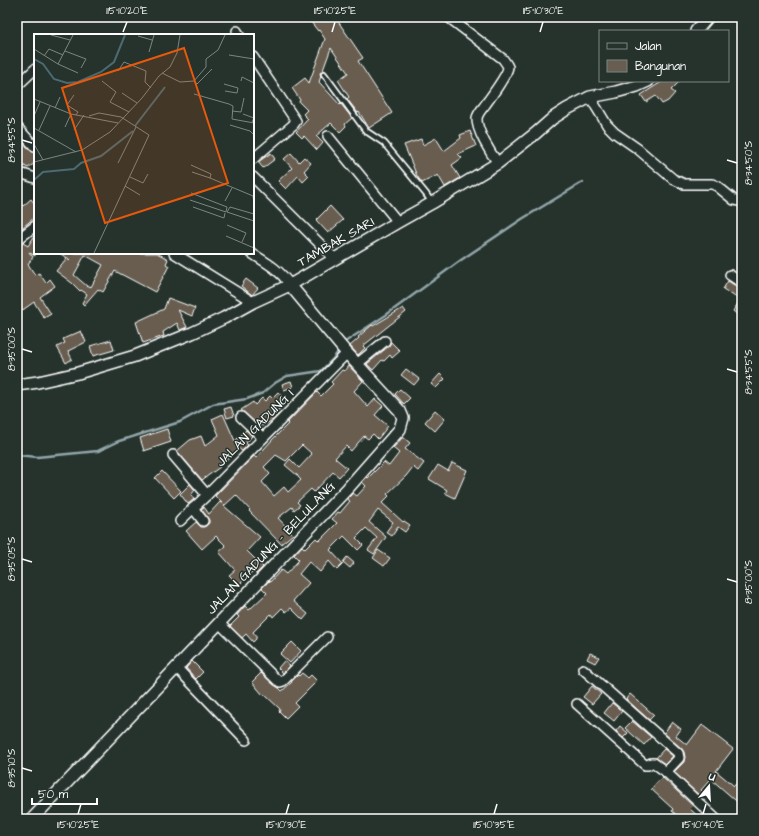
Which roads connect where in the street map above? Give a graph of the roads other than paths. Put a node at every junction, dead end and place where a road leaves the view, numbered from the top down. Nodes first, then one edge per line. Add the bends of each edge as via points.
1 (448, 17) edge
2 (708, 17) edge
3 (697, 30) edge
4 (254, 58) edge
5 (34, 69) edge
6 (324, 74) dead end
7 (646, 82) edge
8 (17, 86) edge
9 (590, 97) junction
10 (17, 127) edge
11 (328, 136) dead end
12 (34, 146) edge
13 (254, 158) edge
14 (498, 163) junction
15 (17, 171) edge
16 (34, 177) edge
17 (254, 178) edge
18 (742, 202) edge
19 (432, 203) junction
20 (398, 222) junction
21 (34, 227) edge
22 (17, 240) edge
23 (176, 254) edge
24 (253, 254) edge
25 (335, 259) junction
26 (730, 275) dead end
27 (742, 283) edge
28 (290, 285) junction
29 (253, 302) junction
30 (385, 341) dead end
31 (346, 352) junction
32 (357, 364) junction
33 (17, 385) edge
34 (241, 417) dead end
35 (263, 438) junction
36 (173, 455) dead end
37 (207, 495) junction
38 (193, 508) junction
39 (180, 521) dead end
40 (203, 521) dead end
41 (219, 623) junction
42 (327, 637) dead end
43 (176, 667) junction
44 (583, 668) dead end
45 (576, 704) dead end
46 (246, 740) dead end
47 (666, 772) junction
48 (32, 819) edge
49 (716, 819) edge

1 - 14 street via 507,64 504,77 477,119 490,153
2 - 3 street
4 - 13 street via 296,121
5 - 8 street
6 - 19 lane via 366,131 384,143
7 - 9 street, TAMBAK SARI
9 - 14 street, TAMBAK SARI via 554,118
9 - 18 street via 615,133 674,179 684,184 712,184 734,200
10 - 12 street
11 - 20 street
14 - 19 street, TAMBAK SARI
15 - 16 street
17 - 25 street
19 - 20 street, TAMBAK SARI
20 - 25 street, TAMBAK SARI
21 - 22 street
23 - 29 street
24 - 28 street via 279,270
25 - 28 street, TAMBAK SARI
26 - 27 street
28 - 29 street, TAMBAK SARI
28 - 31 street, JALAN GADUNG - BELULANG
29 - 33 street, TAMBAK SARI via 192,333 135,356 78,373
30 - 32 street
31 - 32 street, JALAN GADUNG - BELULANG
31 - 35 street, JALAN GADUNG I
32 - 41 street, JALAN GADUNG - BELULANG via 400,411 403,418 400,429
34 - 35 street
35 - 37 street, JALAN GADUNG I
36 - 37 street
37 - 38 street, JALAN GADUNG I
38 - 39 street, JALAN GADUNG I
38 - 40 street
41 - 42 street via 280,682
41 - 43 street, JALAN GADUNG - BELULANG
43 - 46 street
43 - 48 street, JALAN GADUNG - BELULANG
44 - 47 street via 678,753 679,758
45 - 47 street via 645,765 652,762
47 - 49 street

